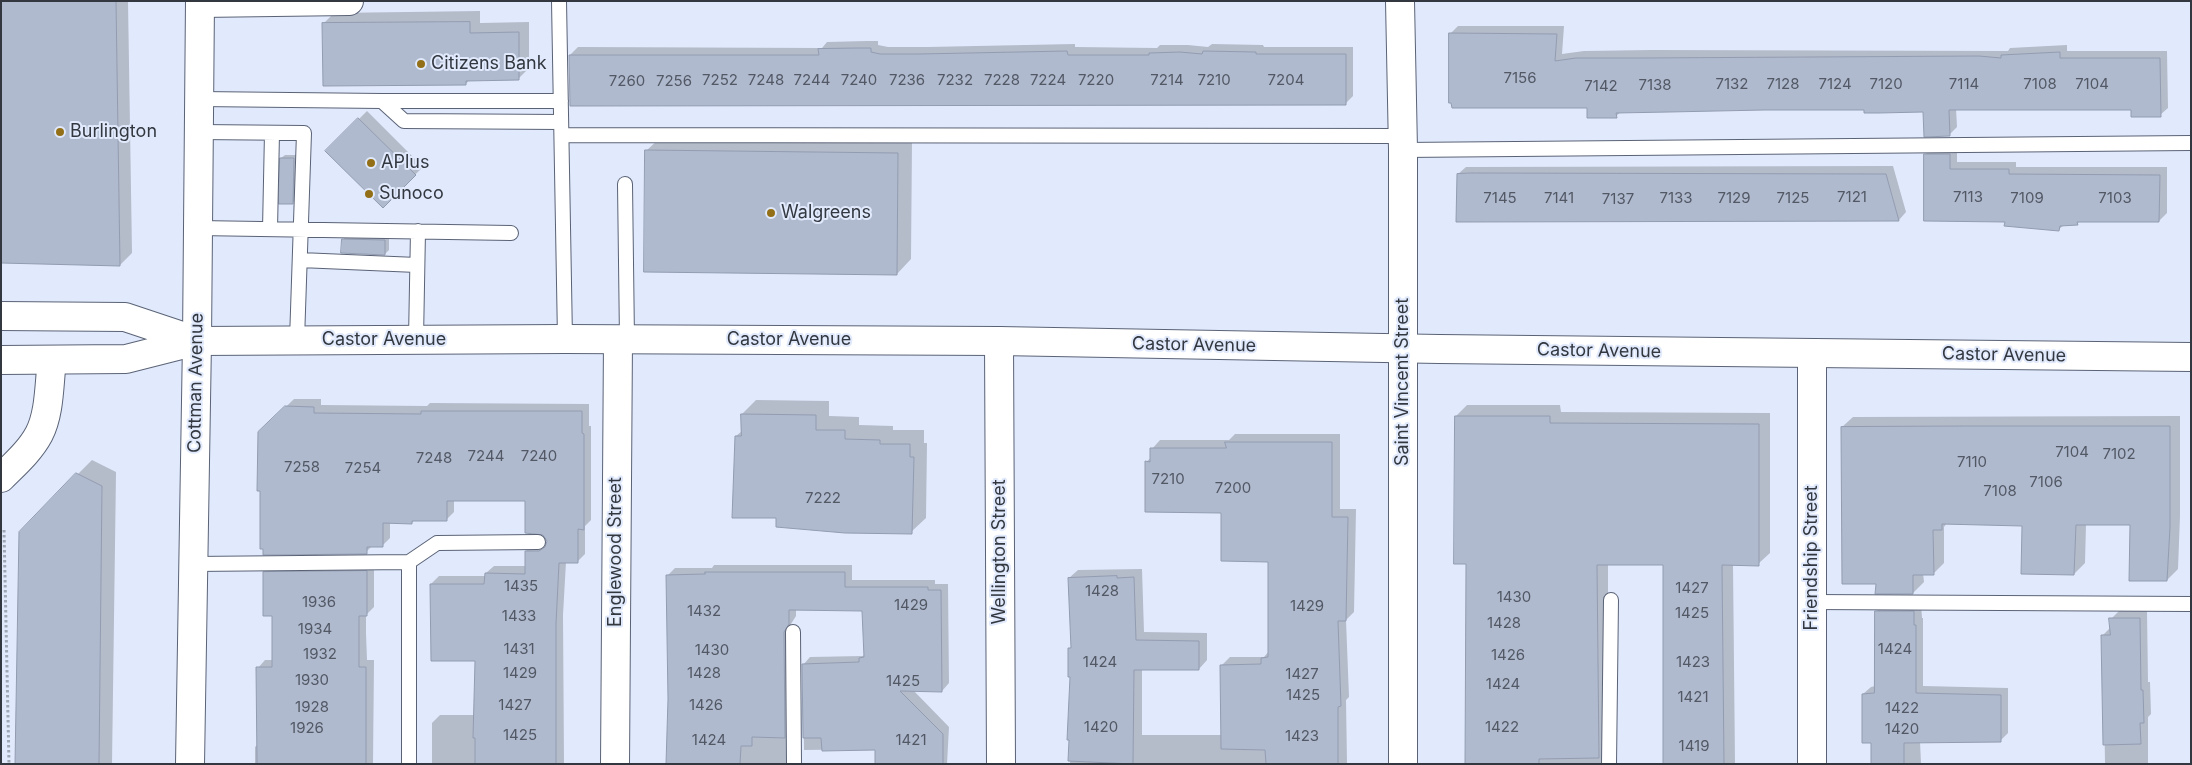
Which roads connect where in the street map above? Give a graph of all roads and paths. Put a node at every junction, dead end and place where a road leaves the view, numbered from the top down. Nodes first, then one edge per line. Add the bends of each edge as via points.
1 (349, 1) edge
2 (559, 1) edge
3 (1400, 1) edge
4 (200, 2) edge
5 (199, 99) junction
6 (561, 100) junction
7 (382, 101) junction
8 (562, 128) junction
9 (199, 132) junction
10 (272, 133) junction
11 (1403, 143) junction
12 (2191, 143) edge
13 (625, 184) dead end
14 (198, 228) junction
15 (270, 229) junction
16 (301, 229) junction
17 (418, 232) junction
18 (511, 233) dead end
19 (300, 260) junction
20 (417, 265) junction
21 (1, 316) edge
22 (565, 338) junction
23 (416, 339) junction
24 (297, 340) junction
25 (622, 340) junction
26 (197, 341) junction
27 (999, 341) junction
28 (1403, 348) junction
29 (1812, 353) junction
30 (2191, 357) edge
31 (1, 360) edge
32 (52, 360) junction
33 (1, 478) edge
34 (4, 530) dead end
35 (538, 542) dead end
36 (409, 562) junction
37 (193, 564) junction
38 (1611, 600) dead end
39 (1812, 602) junction
40 (2191, 604) edge
41 (793, 632) dead end
42 (10, 764) edge
43 (190, 764) edge
44 (409, 764) edge
45 (615, 764) edge
46 (794, 764) edge
47 (1001, 764) edge
48 (1403, 764) edge
49 (1609, 764) edge
50 (1812, 764) edge

1 - 4 main road
2 - 6 lane
3 - 11 main road, Saint Vincent Street
4 - 5 main road, Cottman Avenue
5 - 7 lane
5 - 9 main road, Cottman Avenue
6 - 7 lane
6 - 8 lane
7 - 8 lane via 404,121
8 - 11 lane
8 - 22 lane
9 - 10 lane
9 - 14 main road, Cottman Avenue
10 - 15 lane
10 - 16 lane via 304,133
11 - 12 lane
11 - 28 main road, Saint Vincent Street
13 - 25 lane
14 - 15 lane
14 - 26 main road, Cottman Avenue
15 - 16 lane
16 - 17 lane
16 - 19 lane
17 - 18 lane
17 - 20 lane
19 - 20 lane
19 - 24 lane
20 - 23 lane
21 - 26 main road, Castor Avenue via 124,317
22 - 23 main road, Castor Avenue
22 - 25 main road, Castor Avenue
23 - 24 main road, Castor Avenue
24 - 26 main road, Castor Avenue
25 - 27 main road, Castor Avenue
25 - 45 main road, Englewood Street
26 - 32 main road, Castor Avenue via 126,359
26 - 37 main road, Cottman Avenue
27 - 28 main road, Castor Avenue
27 - 47 main road, Wellington Street
28 - 29 main road, Castor Avenue
28 - 48 main road, Saint Vincent Street
29 - 30 main road, Castor Avenue
29 - 39 main road, Friendship Street
31 - 32 main road, Castor Avenue
32 - 33 main road via 40,432 28,452
34 - 42 path
35 - 36 lane via 437,542
36 - 37 lane
36 - 44 lane
37 - 43 main road, Cottman Avenue
38 - 49 lane
39 - 40 lane
39 - 50 main road, Friendship Street
41 - 46 lane

